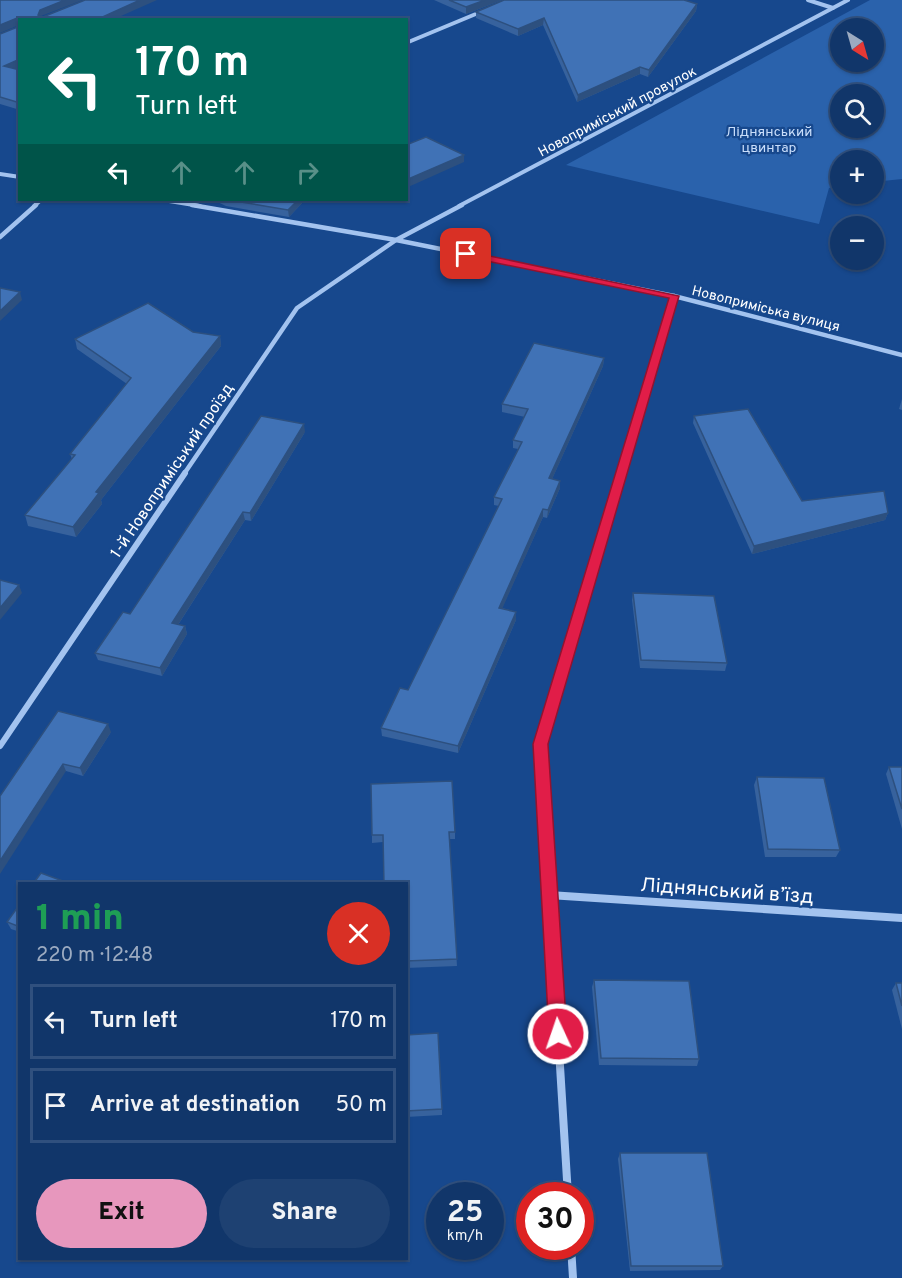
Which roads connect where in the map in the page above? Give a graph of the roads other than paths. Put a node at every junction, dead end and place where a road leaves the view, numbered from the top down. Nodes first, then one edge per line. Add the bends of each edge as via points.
1 (808, 0) edge
2 (848, 0) edge
3 (833, 8) junction
4 (488, 9) edge
5 (408, 42) edge
6 (0, 174) edge
7 (18, 177) edge
8 (40, 201) edge
9 (169, 201) edge
10 (0, 237) edge
11 (396, 240) junction
12 (674, 296) junction
13 (902, 355) edge
14 (0, 746) edge
15 (549, 895) junction
16 (902, 918) edge
17 (567, 1182) edge
18 (572, 1260) edge
19 (573, 1278) edge

1 - 3 street
2 - 3 street, Новоприміський провулок
3 - 11 street, Новоприміський провулок
4 - 5 street
6 - 7 street
8 - 10 street
9 - 11 street, Новоприміська вулиця
11 - 12 street, Новоприміська вулиця
11 - 14 street, 1-й Новоприміський проїзд via 297,308
12 - 13 street, Новоприміська вулиця
12 - 15 street via 540,744
15 - 16 street, Ліднянський в’їзд
15 - 17 street
18 - 19 street

